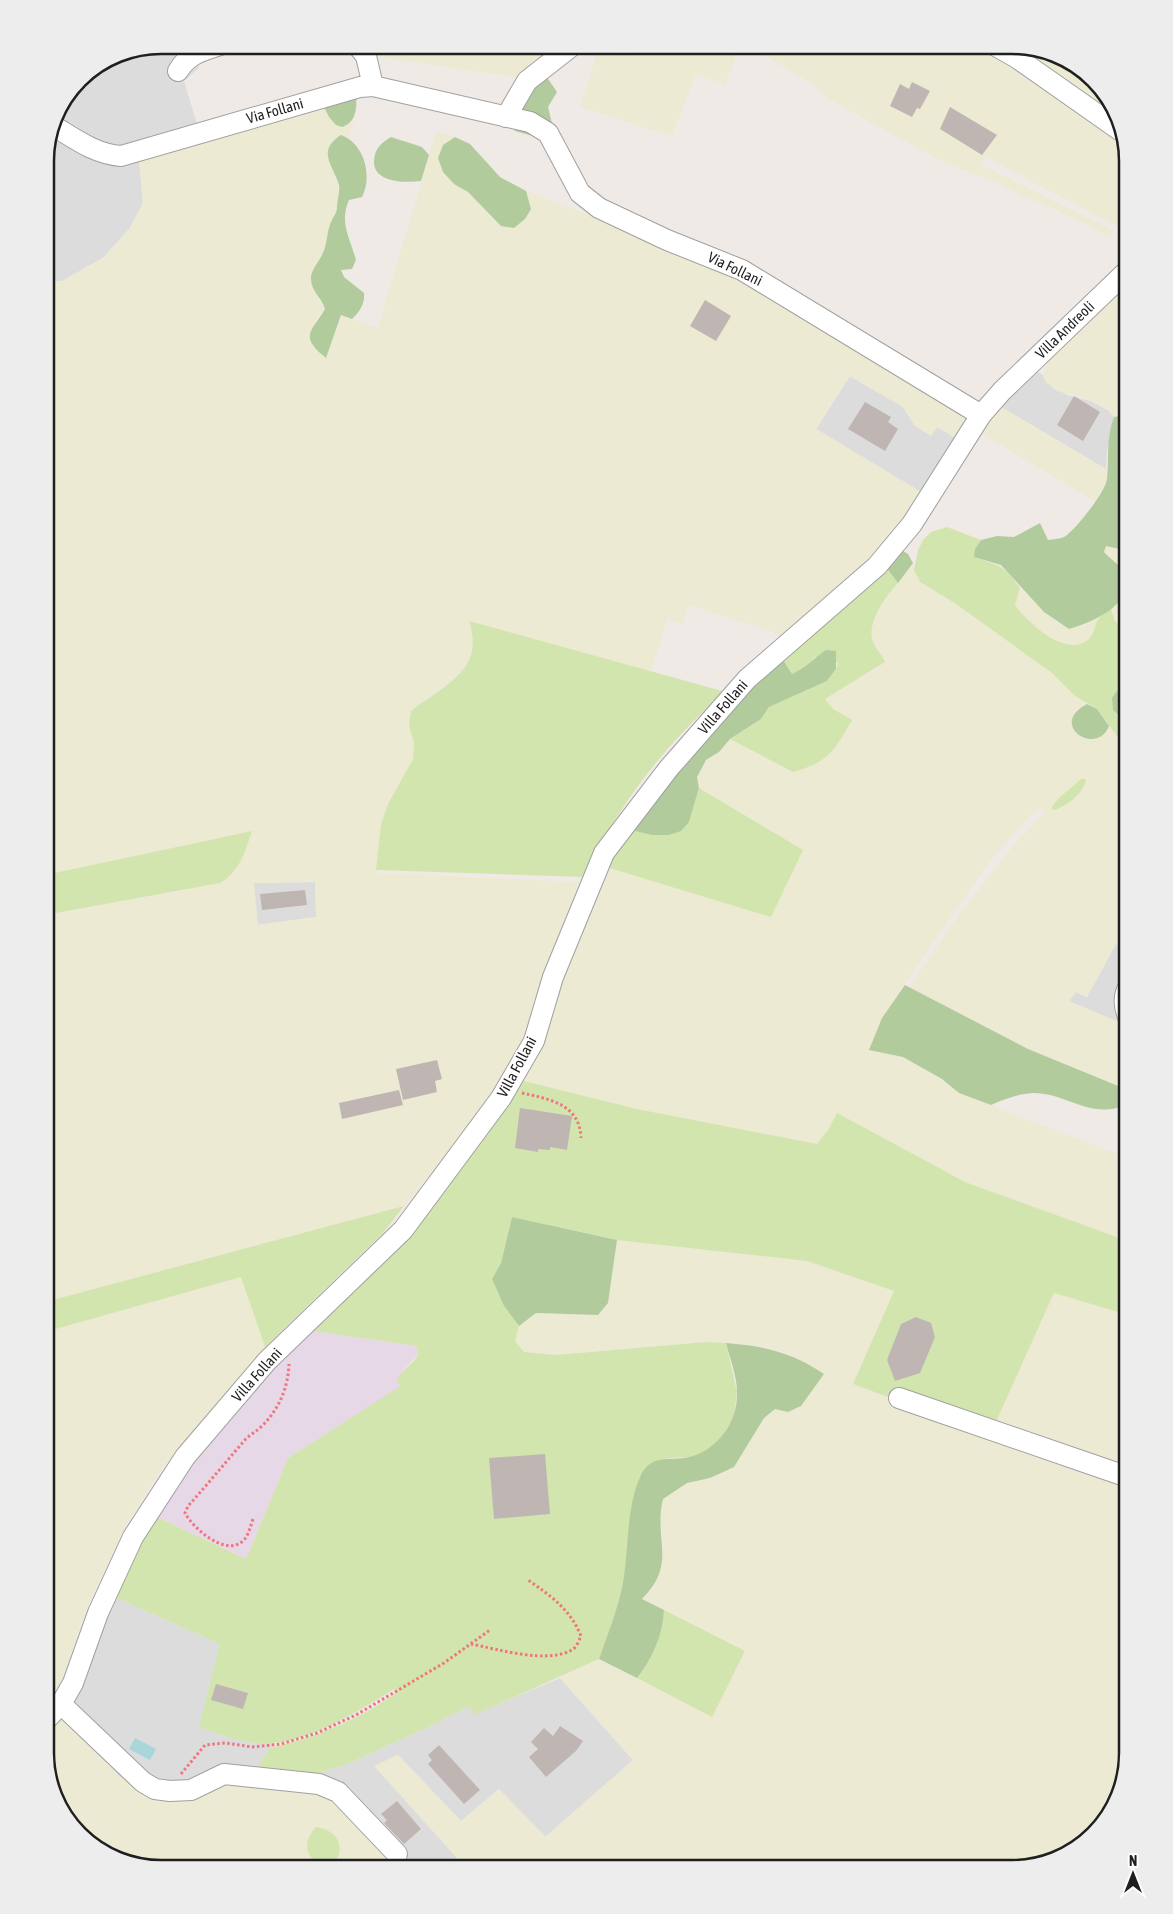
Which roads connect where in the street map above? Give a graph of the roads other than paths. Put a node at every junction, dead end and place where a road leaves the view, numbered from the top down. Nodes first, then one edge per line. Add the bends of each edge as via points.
1 (194, 54) edge
2 (364, 54) edge
3 (561, 54) edge
4 (1010, 54) edge
5 (178, 71) dead end
6 (373, 86) junction
7 (506, 116) junction
8 (1113, 125) edge
9 (59, 129) edge
10 (1119, 279) edge
11 (1002, 391) joint
12 (981, 415) junction
13 (898, 1398) dead end
14 (1119, 1474) edge
15 (61, 1704) junction
16 (54, 1711) edge
17 (397, 1854) dead end

1 - 5 street via 183,62
2 - 6 street
3 - 7 street via 526,81
4 - 8 street
6 - 7 street, Via Follani
6 - 9 street, Via Follani via 360,87 121,156 93,150
7 - 12 street, Via Follani via 530,122 548,133 580,194 599,208 742,270
10 - 11 street, Villa Andreoli
11 - 12 street, Villa Follani
12 - 15 street, Villa Follani via 912,524 877,566 747,679 669,768 604,853 553,978 534,1041 506,1089 403,1230 267,1361 185,1457 133,1538 98,1613 73,1683
13 - 14 street
15 - 16 street, Villa Follani
15 - 17 street via 143,1782 155,1789 191,1790 224,1774 319,1784 338,1792

